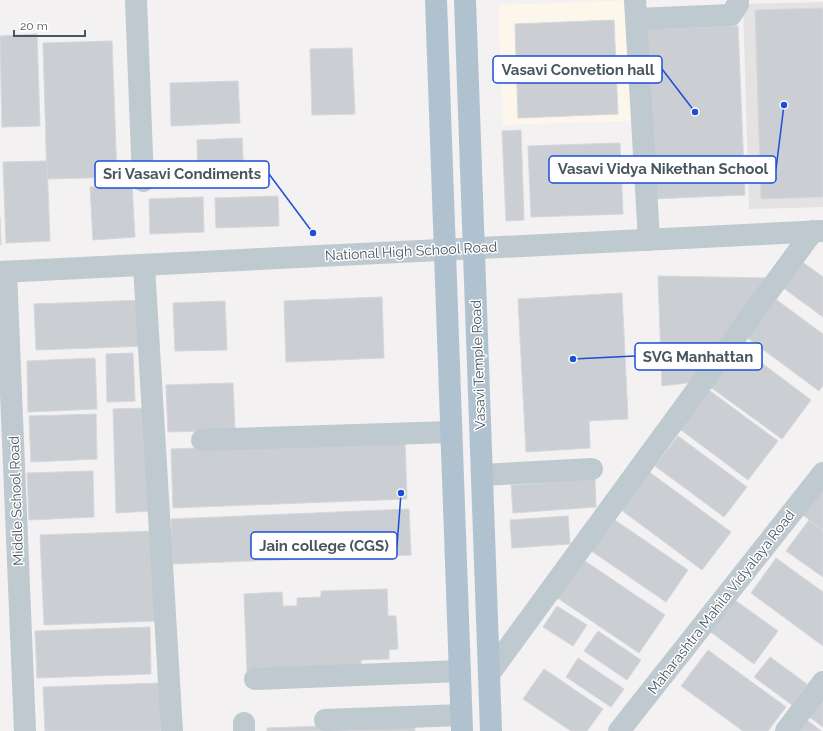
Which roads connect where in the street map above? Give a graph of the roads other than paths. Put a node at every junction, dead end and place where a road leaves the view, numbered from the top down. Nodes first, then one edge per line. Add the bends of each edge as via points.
1 (136, 0) edge
2 (436, 0) edge
3 (465, 0) edge
4 (738, 0) edge
5 (636, 9) edge
6 (143, 181) dead end
7 (818, 231) edge
8 (649, 240) junction
9 (473, 248) junction
10 (445, 250) junction
11 (144, 266) junction
12 (3, 272) edge
13 (452, 432) junction
14 (202, 440) dead end
15 (592, 468) dead end
16 (823, 473) edge
17 (482, 475) junction
18 (483, 506) junction
19 (454, 509) junction
20 (460, 671) junction
21 (488, 674) junction
22 (255, 679) dead end
23 (823, 682) edge
24 (325, 720) dead end
25 (462, 723) edge
26 (26, 731) edge
27 (172, 731) edge
28 (490, 731) edge
29 (619, 731) edge
30 (786, 731) edge

1 - 6 street
2 - 10 main road, Vasavi Temple Road
3 - 9 main road, Vasavi Temple Road
4 - 5 street via 731,15
5 - 8 street
7 - 8 street, National High School Road
7 - 21 street
8 - 9 street, National High School Road
9 - 10 street, National High School Road
9 - 17 main road, Vasavi Temple Road
10 - 11 street, National High School Road
10 - 13 main road, Vasavi Temple Road
11 - 12 street, National High School Road
11 - 27 street
12 - 26 street, Middle School Road
13 - 14 street
13 - 19 main road, Vasavi Temple Road
15 - 17 street
16 - 29 street, Maharashtra Mahila Vidyalaya Road
17 - 18 main road, Vasavi Temple Road
18 - 19 main road
18 - 21 main road, Vasavi Temple Road
19 - 20 main road, Vasavi Temple Road
20 - 22 street
20 - 25 main road, Vasavi Temple Road
21 - 28 main road, Vasavi Temple Road
23 - 30 street
24 - 25 street

